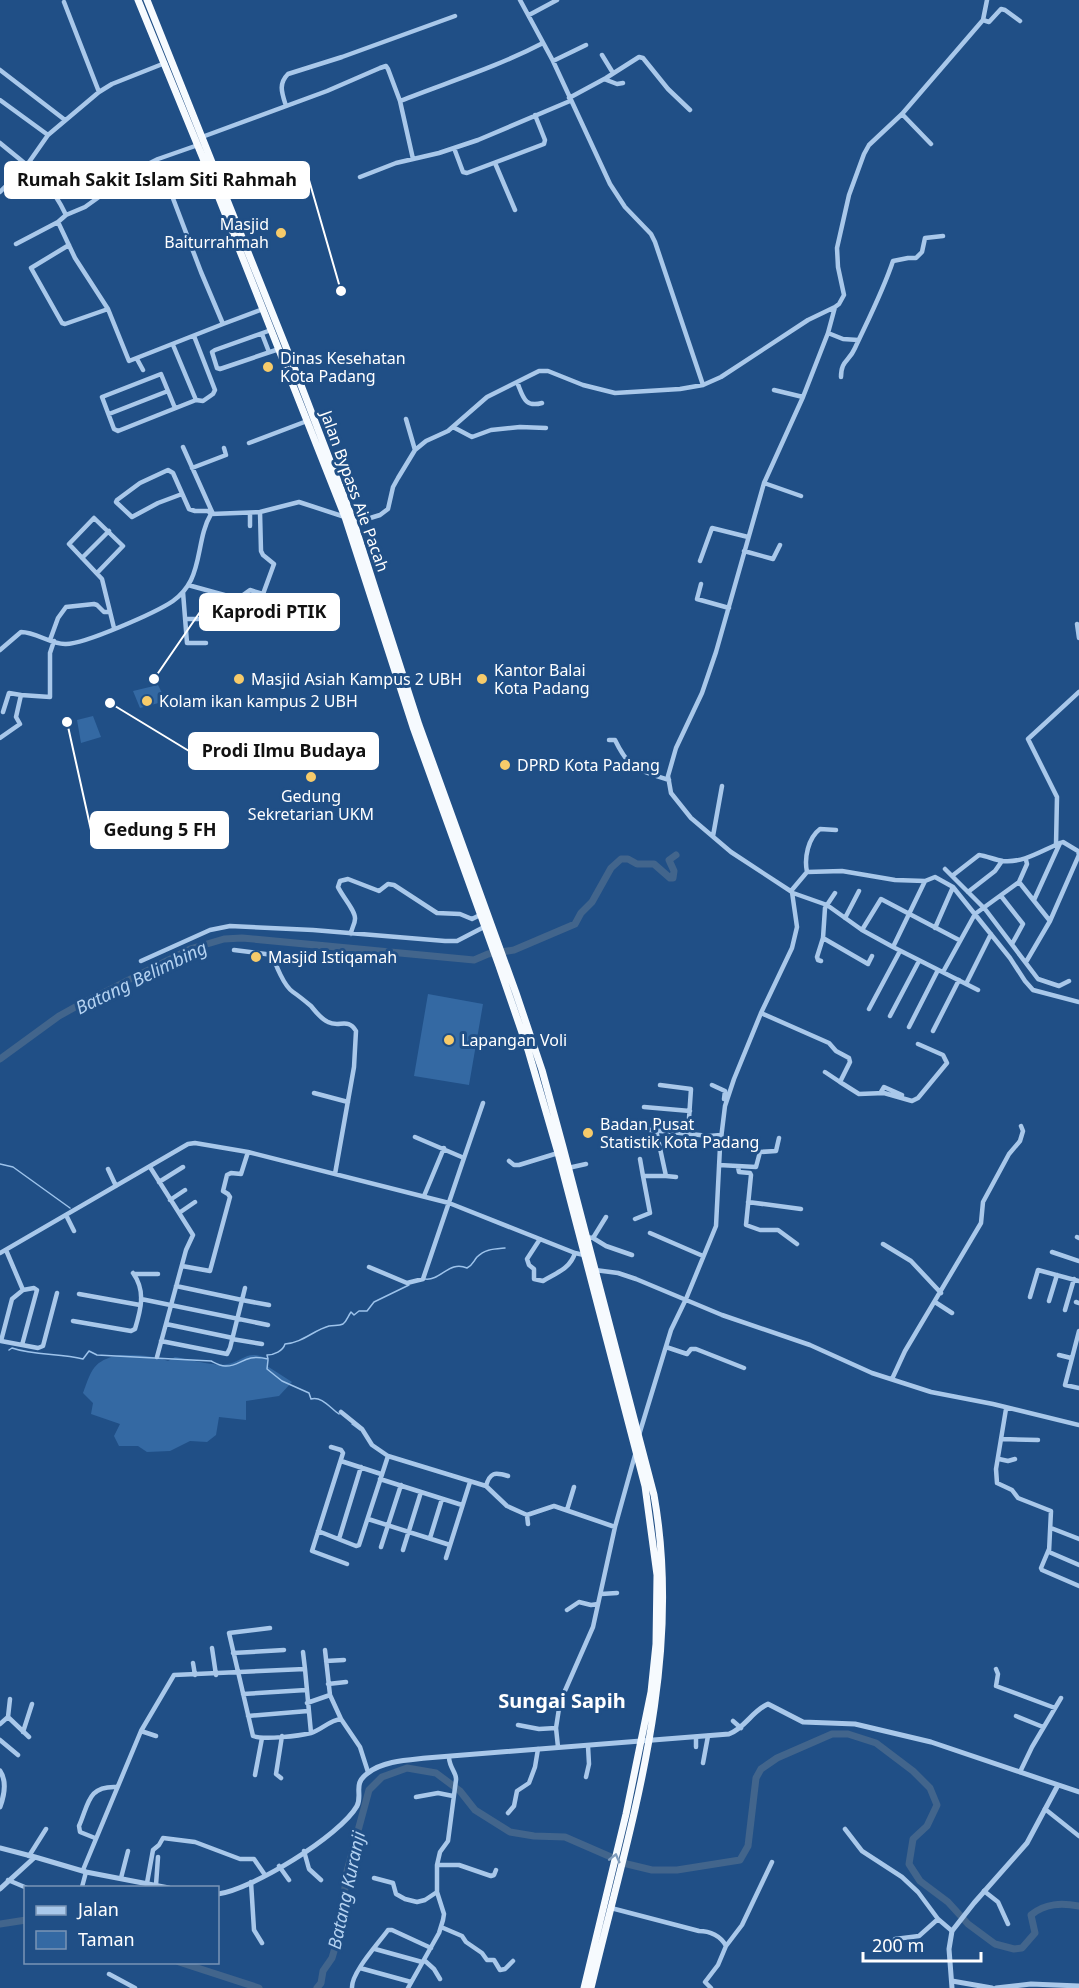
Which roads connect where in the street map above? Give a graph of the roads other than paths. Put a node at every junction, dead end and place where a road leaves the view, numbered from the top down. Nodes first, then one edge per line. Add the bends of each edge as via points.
1 (138, 0) edge
2 (147, 0) edge
3 (520, 0) edge
4 (556, 0) edge
5 (987, 0) edge
6 (64, 2) dead end
7 (529, 15) junction
8 (455, 16) dead end
9 (983, 20) junction
10 (1020, 21) dead end
11 (543, 44) junction
12 (586, 45) dead end
13 (602, 55) dead end
14 (553, 61) junction
15 (165, 63) junction
16 (0, 70) edge
17 (613, 73) junction
18 (604, 79) junction
19 (623, 83) dead end
20 (99, 92) junction
21 (0, 100) edge
22 (569, 100) junction
23 (400, 101) junction
24 (286, 105) junction
25 (690, 110) dead end
26 (902, 114) junction
27 (535, 115) junction
28 (65, 120) junction
29 (48, 135) junction
30 (202, 137) junction
31 (0, 143) edge
32 (931, 144) dead end
33 (198, 145) junction
34 (454, 148) junction
35 (158, 159) junction
36 (413, 159) junction
37 (495, 163) junction
38 (27, 165) junction
39 (360, 177) dead end
40 (212, 178) junction
41 (194, 184) dead end
42 (0, 192) edge
43 (221, 196) junction
44 (515, 210) dead end
45 (66, 215) junction
46 (58, 222) junction
47 (943, 236) dead end
48 (16, 244) dead end
49 (69, 246) junction
50 (834, 307) junction
51 (108, 309) junction
52 (263, 309) junction
53 (223, 324) junction
54 (271, 330) junction
55 (828, 333) junction
56 (262, 334) junction
57 (194, 336) junction
58 (858, 340) junction
59 (173, 345) junction
60 (279, 349) junction
61 (269, 352) junction
62 (137, 359) junction
63 (143, 370) dead end
64 (842, 377) dead end
65 (516, 382) junction
66 (703, 385) junction
67 (774, 390) dead end
68 (168, 391) junction
69 (803, 398) junction
70 (196, 400) junction
71 (542, 403) dead end
72 (175, 408) junction
73 (110, 414) junction
74 (406, 419) dead end
75 (307, 421) junction
76 (453, 427) junction
77 (546, 428) dead end
78 (249, 443) dead end
79 (183, 447) dead end
80 (224, 448) dead end
81 (415, 450) junction
82 (192, 468) junction
83 (333, 477) junction
84 (764, 483) junction
85 (182, 494) junction
86 (801, 496) dead end
87 (260, 512) junction
88 (250, 513) junction
89 (212, 514) junction
90 (345, 517) junction
91 (354, 523) junction
92 (250, 526) dead end
93 (109, 531) junction
94 (204, 533) junction
95 (211, 536) dead end
96 (748, 537) junction
97 (780, 545) dead end
98 (744, 551) junction
99 (82, 558) junction
100 (363, 560) junction
101 (700, 561) dead end
102 (97, 573) junction
103 (701, 584) dead end
104 (188, 585) junction
105 (183, 592) junction
106 (243, 595) junction
107 (729, 608) junction
108 (110, 612) junction
109 (241, 613) dead end
110 (185, 619) junction
111 (226, 624) dead end
112 (1077, 624) dead end
113 (114, 628) junction
114 (1079, 638) edge
115 (52, 640) junction
116 (206, 643) dead end
117 (0, 650) edge
118 (1079, 692) edge
119 (21, 695) junction
120 (3, 712) dead end
121 (0, 738) edge
122 (609, 740) dead end
123 (669, 780) junction
124 (722, 786) dead end
125 (836, 830) dead end
126 (713, 836) junction
127 (1058, 844) junction
128 (1026, 860) junction
129 (1002, 861) junction
130 (945, 868) dead end
131 (807, 872) junction
132 (952, 876) junction
133 (925, 881) junction
134 (1019, 882) junction
135 (780, 885) junction
136 (953, 887) junction
137 (859, 891) dead end
138 (778, 892) dead end
139 (792, 892) junction
140 (968, 892) junction
141 (835, 893) dead end
142 (1001, 896) junction
143 (1034, 900) junction
144 (827, 905) junction
145 (980, 911) junction
146 (480, 915) junction
147 (909, 915) junction
148 (845, 918) junction
149 (1050, 921) junction
150 (935, 928) junction
151 (487, 930) junction
152 (862, 930) junction
153 (351, 934) junction
154 (991, 934) junction
155 (823, 938) junction
156 (960, 940) junction
157 (1012, 944) junction
158 (894, 947) junction
159 (234, 950) dead end
160 (900, 951) junction
161 (872, 956) dead end
162 (141, 961) dead end
163 (919, 961) junction
164 (821, 962) dead end
165 (1026, 962) junction
166 (868, 964) junction
167 (865, 970) dead end
168 (940, 971) junction
169 (958, 980) junction
170 (1069, 981) dead end
171 (966, 984) junction
172 (978, 990) dead end
173 (1079, 1002) edge
174 (869, 1009) dead end
175 (761, 1013) junction
176 (890, 1016) dead end
177 (909, 1028) dead end
178 (933, 1031) dead end
179 (918, 1044) dead end
180 (825, 1072) dead end
181 (840, 1082) junction
182 (919, 1084) dead end
183 (660, 1085) dead end
184 (712, 1085) dead end
185 (927, 1087) junction
186 (881, 1092) junction
187 (314, 1093) dead end
188 (902, 1095) dead end
189 (727, 1099) junction
190 (348, 1102) junction
191 (483, 1103) dead end
192 (644, 1107) dead end
193 (690, 1112) junction
194 (1021, 1126) dead end
195 (641, 1129) dead end
196 (656, 1130) junction
197 (688, 1133) junction
198 (721, 1135) junction
199 (415, 1137) dead end
200 (779, 1138) dead end
201 (444, 1148) junction
202 (248, 1152) junction
203 (558, 1153) junction
204 (464, 1158) junction
205 (640, 1159) dead end
206 (508, 1161) dead end
207 (586, 1164) dead end
208 (719, 1165) junction
209 (150, 1167) junction
210 (183, 1167) dead end
211 (738, 1167) junction
212 (568, 1168) junction
213 (108, 1169) dead end
214 (335, 1174) junction
215 (644, 1176) junction
216 (666, 1176) junction
217 (567, 1177) junction
218 (676, 1177) dead end
219 (159, 1182) junction
220 (116, 1186) junction
221 (186, 1190) dead end
222 (424, 1196) junction
223 (170, 1200) junction
224 (195, 1202) dead end
225 (748, 1202) junction
226 (449, 1203) junction
227 (801, 1209) dead end
228 (179, 1213) junction
229 (66, 1215) junction
230 (606, 1217) dead end
231 (635, 1219) dead end
232 (74, 1231) dead end
233 (650, 1233) dead end
234 (590, 1237) junction
235 (540, 1239) junction
236 (797, 1244) dead end
237 (883, 1244) dead end
238 (6, 1250) junction
239 (1052, 1252) dead end
240 (0, 1253) edge
241 (575, 1253) junction
242 (584, 1255) junction
243 (632, 1255) dead end
244 (703, 1256) junction
245 (1079, 1261) edge
246 (182, 1266) junction
247 (369, 1267) dead end
248 (595, 1270) junction
249 (147, 1274) junction
250 (158, 1274) dead end
251 (1057, 1275) junction
252 (1076, 1280) edge
253 (140, 1284) junction
254 (176, 1286) junction
255 (245, 1288) dead end
256 (23, 1290) junction
257 (57, 1293) dead end
258 (941, 1293) junction
259 (79, 1294) dead end
260 (1030, 1297) dead end
261 (686, 1299) junction
262 (242, 1300) junction
263 (1049, 1301) dead end
264 (141, 1302) junction
265 (935, 1302) junction
266 (171, 1305) junction
267 (269, 1305) dead end
268 (1065, 1310) dead end
269 (952, 1313) dead end
270 (238, 1318) junction
271 (73, 1321) dead end
272 (166, 1324) junction
273 (268, 1325) dead end
274 (1079, 1331) edge
275 (232, 1338) junction
276 (162, 1341) junction
277 (261, 1344) dead end
278 (22, 1345) junction
279 (666, 1347) junction
280 (1059, 1355) dead end
281 (157, 1357) dead end
282 (1071, 1358) junction
283 (744, 1368) dead end
284 (892, 1379) junction
285 (1079, 1388) edge
286 (1006, 1409) junction
287 (340, 1412) dead end
288 (1079, 1425) edge
289 (639, 1435) junction
290 (1002, 1438) junction
291 (1038, 1440) dead end
292 (330, 1448) dead end
293 (637, 1450) junction
294 (388, 1456) junction
295 (999, 1459) junction
296 (1015, 1459) dead end
297 (341, 1461) junction
298 (644, 1463) junction
299 (361, 1467) junction
300 (454, 1468) dead end
301 (451, 1476) junction
302 (508, 1476) dead end
303 (380, 1477) junction
304 (470, 1482) junction
305 (401, 1485) junction
306 (486, 1486) junction
307 (574, 1487) dead end
308 (421, 1492) junction
309 (442, 1499) junction
310 (462, 1505) junction
311 (566, 1510) junction
312 (527, 1515) junction
313 (565, 1517) dead end
314 (368, 1519) junction
315 (528, 1524) dead end
316 (388, 1525) junction
317 (615, 1527) junction
318 (1051, 1528) junction
319 (318, 1531) junction
320 (409, 1532) junction
321 (430, 1538) junction
322 (339, 1539) junction
323 (1079, 1539) edge
324 (450, 1545) junction
325 (381, 1547) dead end
326 (1049, 1549) junction
327 (403, 1550) dead end
328 (446, 1558) dead end
329 (347, 1564) dead end
330 (1079, 1565) edge
331 (1079, 1586) edge
332 (617, 1593) dead end
333 (601, 1594) junction
334 (598, 1604) junction
335 (567, 1610) dead end
336 (270, 1628) dead end
337 (212, 1648) dead end
338 (284, 1650) dead end
339 (325, 1650) dead end
340 (303, 1652) dead end
341 (233, 1653) junction
342 (344, 1660) dead end
343 (326, 1661) junction
344 (193, 1663) dead end
345 (305, 1669) junction
346 (996, 1669) dead end
347 (238, 1673) junction
348 (195, 1675) junction
349 (216, 1675) junction
350 (346, 1682) dead end
351 (328, 1684) junction
352 (306, 1690) junction
353 (243, 1694) junction
354 (330, 1695) junction
355 (1061, 1698) dead end
356 (10, 1699) dead end
357 (307, 1703) junction
358 (32, 1704) dead end
359 (1055, 1708) junction
360 (308, 1711) junction
361 (248, 1716) junction
362 (1016, 1716) dead end
363 (8, 1717) junction
364 (341, 1719) junction
365 (733, 1721) dead end
366 (0, 1724) edge
367 (518, 1725) dead end
368 (1043, 1727) junction
369 (556, 1728) junction
370 (741, 1728) junction
371 (141, 1731) junction
372 (23, 1732) junction
373 (311, 1733) junction
374 (156, 1736) dead end
375 (282, 1736) junction
376 (708, 1736) junction
377 (29, 1737) dead end
378 (696, 1737) junction
379 (262, 1738) junction
380 (0, 1740) edge
381 (646, 1740) junction
382 (588, 1746) junction
383 (558, 1747) junction
384 (696, 1748) dead end
385 (538, 1749) junction
386 (18, 1755) dead end
387 (449, 1758) junction
388 (703, 1763) dead end
389 (0, 1771) edge
390 (368, 1772) junction
391 (1020, 1772) junction
392 (255, 1775) dead end
393 (586, 1777) dead end
394 (280, 1778) dead end
395 (1058, 1785) junction
396 (116, 1788) junction
397 (1079, 1792) edge
398 (453, 1795) junction
399 (417, 1797) dead end
400 (0, 1807) edge
401 (1046, 1809) junction
402 (508, 1813) dead end
403 (46, 1829) dead end
404 (845, 1829) dead end
405 (1079, 1836) edge
406 (95, 1838) junction
407 (0, 1848) edge
408 (128, 1851) dead end
409 (304, 1851) junction
410 (32, 1856) junction
411 (158, 1857) dead end
412 (772, 1862) dead end
413 (437, 1865) junction
414 (279, 1866) junction
415 (496, 1870) dead end
416 (85, 1871) junction
417 (265, 1875) junction
418 (121, 1878) junction
419 (374, 1878) dead end
420 (8, 1880) junction
421 (289, 1880) dead end
422 (321, 1880) dead end
423 (251, 1882) junction
424 (147, 1883) junction
425 (156, 1885) junction
426 (24, 1886) edge
427 (82, 1886) edge
428 (162, 1886) edge
429 (0, 1889) edge
430 (984, 1891) junction
431 (437, 1892) junction
432 (219, 1894) edge
433 (611, 1908) junction
434 (938, 1919) junction
435 (1008, 1924) dead end
436 (441, 1927) junction
437 (952, 1931) junction
438 (895, 1939) dead end
439 (262, 1943) dead end
440 (726, 1946) junction
441 (431, 1948) junction
442 (375, 1949) junction
443 (423, 1961) junction
444 (513, 1961) dead end
445 (360, 1968) junction
446 (109, 1974) dead end
447 (440, 1979) dead end
448 (952, 1981) junction
449 (411, 1982) junction
450 (1079, 1986) edge
451 (1065, 1987) edge
452 (135, 1988) edge
453 (352, 1988) edge
454 (408, 1988) edge
455 (584, 1988) edge
456 (591, 1988) edge
457 (711, 1988) edge
458 (952, 1988) edge
459 (994, 1988) edge

1 - 15 highway
2 - 30 highway, Jalan Bypass Aie Pacah
3 - 7 street
4 - 7 street
5 - 9 street
6 - 20 street
7 - 11 street
8 - 24 street via 288,74 281,92
9 - 10 street via 989,22 1000,9
9 - 26 street
11 - 14 street
11 - 23 street via 480,73
12 - 14 street
13 - 17 street
14 - 22 street
15 - 20 street
15 - 33 highway
16 - 28 street
17 - 18 street
17 - 25 street via 641,57
18 - 19 street
18 - 22 street
20 - 28 street
21 - 29 street
22 - 27 street
22 - 66 street via 610,184 655,242
23 - 24 street via 386,66
23 - 36 street
24 - 30 street
26 - 32 street
26 - 50 street via 869,146 855,178 837,248 844,295
27 - 34 street
27 - 37 street via 545,143
28 - 29 street
29 - 38 street
30 - 43 highway, Jalan Bypass Aie Pacah
31 - 38 street
33 - 35 street
33 - 40 highway
34 - 36 street
34 - 37 street via 465,173
35 - 45 street via 85,207
35 - 53 street
36 - 39 street
37 - 44 street
38 - 42 street
38 - 45 street via 50,186
40 - 41 street
40 - 43 highway
43 - 52 highway
43 - 83 highway, Jalan Bypass Aie Pacah
45 - 46 street
46 - 48 street
46 - 49 street
47 - 58 street via 925,238 922,252 916,258 892,261
49 - 51 street
49 - 51 street via 31,268 62,324
50 - 55 street
50 - 66 street via 721,378
51 - 62 street via 128,360
52 - 53 street
52 - 54 highway
53 - 57 street
54 - 56 street
54 - 60 highway
55 - 58 street
55 - 69 street
56 - 61 street
56 - 61 street via 215,350 212,356 219,369
57 - 59 street
57 - 70 street via 215,390 203,401
58 - 64 street via 842,366
59 - 62 street
59 - 70 street
60 - 61 street
60 - 75 highway
62 - 63 street
65 - 66 street via 545,370 615,393
65 - 71 street via 528,403
65 - 76 street via 487,397
67 - 69 street
68 - 72 street
68 - 73 street
68 - 73 street via 160,374 106,394 102,397
69 - 84 street
70 - 72 street
72 - 73 street via 118,431
74 - 81 street
75 - 78 street
75 - 83 highway
76 - 77 street via 472,437 490,430
76 - 81 street
79 - 82 street
80 - 82 street via 226,455
81 - 91 street via 393,487 388,509
82 - 89 street
83 - 90 highway
83 - 91 highway, Jalan Bypass Aie Pacah
84 - 86 street
84 - 96 street
85 - 85 street via 168,470 140,483 116,502 132,517
85 - 89 street via 189,509
87 - 88 street
87 - 90 street via 299,502
87 - 106 street via 262,553 274,566 263,594 250,590
88 - 89 street
88 - 92 street
89 - 94 street
90 - 100 highway
91 - 100 highway, Jalan Bypass Aie Pacah
93 - 99 street
93 - 99 street via 94,518 70,542
93 - 102 street via 123,546
94 - 95 street
94 - 104 street
96 - 98 street
96 - 101 street via 712,528
97 - 98 street via 773,559
98 - 107 street
99 - 102 street
100 - 146 highway via 413,727
100 - 151 highway, Jalan Bypass Aie Pacah
102 - 108 street
103 - 107 street via 697,599
104 - 105 street
104 - 106 street via 228,596
105 - 110 street
105 - 113 street via 165,606
106 - 109 street
107 - 123 street via 704,688 671,763
108 - 113 street
108 - 115 street via 94,604 66,608 58,618
110 - 111 street
110 - 116 street via 187,643
112 - 114 street
113 - 115 street via 68,644
115 - 117 street via 21,632
115 - 119 street via 50,697
118 - 127 street via 1028,739 1057,796
119 - 120 street via 9,693
119 - 121 street via 16,717 20,724
122 - 123 street via 615,740 629,764
123 - 126 street via 670,789 683,809
124 - 126 street
125 - 131 street via 820,829 814,834 807,853
126 - 135 street
127 - 128 street
127 - 143 street
127 - 149 street via 1063,842 1079,855
128 - 129 street
128 - 134 street
129 - 132 street via 979,855
129 - 140 street
130 - 132 street
131 - 133 street via 842,871
131 - 139 street
132 - 140 street
133 - 136 street via 935,878
133 - 147 street
134 - 142 street
134 - 143 street
135 - 138 street
135 - 139 street
136 - 145 street
136 - 150 street
137 - 148 street
139 - 144 street
139 - 175 street via 796,934
140 - 145 street
141 - 144 street
142 - 145 street
142 - 157 street via 1023,924
143 - 149 street
144 - 148 street
144 - 155 street
145 - 154 street
145 - 156 street
145 - 157 street
146 - 151 highway
146 - 153 street via 472,919 460,914 440,914 394,885 388,884 379,891 343,879 338,887 356,916
147 - 150 street
147 - 152 street via 880,899
147 - 158 street
148 - 152 street
149 - 165 street
150 - 156 street
151 - 153 street via 457,941
151 - 203 highway
151 - 212 highway via 507,967 542,1070
152 - 158 street
153 - 162 street via 230,926 210,930
154 - 171 street
154 - 173 street via 1033,990
155 - 164 street via 817,957
155 - 166 street
156 - 168 street
157 - 165 street
158 - 160 street
159 - 190 street via 273,955 291,990 323,1019 353,1026 354,1067
160 - 163 street
160 - 174 street
161 - 166 street
163 - 168 street
163 - 176 street
165 - 170 street via 1038,979 1059,986
166 - 167 street
168 - 169 street
168 - 177 street
169 - 171 street
169 - 178 street
171 - 172 street
175 - 181 street via 829,1043 848,1057
175 - 189 street
179 - 185 street via 947,1060
180 - 181 street
181 - 186 street via 859,1094
182 - 185 street
183 - 193 street via 690,1088
184 - 189 street via 725,1091
185 - 186 street via 912,1101
186 - 188 street via 884,1087
187 - 190 street
189 - 198 street
190 - 214 street
191 - 204 street
192 - 193 street
193 - 197 street
194 - 258 street via 1020,1141 984,1202 981,1223
195 - 196 street
196 - 197 street
196 - 216 street
197 - 198 street
198 - 208 street
199 - 201 street
200 - 211 street via 776,1151 760,1152 756,1167
201 - 204 street
201 - 222 street
202 - 209 street via 192,1143
202 - 214 street
202 - 246 street via 241,1174 227,1175 223,1191 230,1197 210,1270
203 - 206 street via 519,1165
203 - 217 highway
204 - 226 street
205 - 215 street
207 - 212 street
208 - 211 street
208 - 244 street via 717,1221
209 - 219 street
209 - 220 street
210 - 219 street
211 - 225 street via 739,1172 751,1175
212 - 217 highway
213 - 220 street
214 - 222 street
215 - 216 street
215 - 231 street via 650,1213
216 - 218 street
217 - 234 highway
217 - 242 highway
219 - 223 street
220 - 229 street
221 - 223 street
222 - 226 street
223 - 228 street
224 - 228 street
225 - 227 street
225 - 236 street via 746,1225 778,1230
226 - 235 street
226 - 247 street via 423,1279 407,1283
228 - 246 street via 193,1235
229 - 232 street
229 - 238 street
230 - 234 street
233 - 244 street
234 - 243 street
234 - 248 highway
235 - 241 street
235 - 241 street via 528,1259 534,1279 543,1281 556,1274 571,1262
237 - 258 street via 910,1262
238 - 240 street
238 - 256 street
239 - 245 street
241 - 242 street
242 - 293 highway
244 - 261 street
246 - 254 street
248 - 261 street via 618,1273
248 - 289 highway
249 - 250 street
249 - 253 street
249 - 253 street via 133,1274
251 - 252 street
251 - 260 street via 1038,1270
251 - 263 street
252 - 268 street
253 - 264 street
254 - 262 street
254 - 266 street
255 - 262 street
256 - 278 street via 37,1290
256 - 278 street via 12,1299 1,1341
257 - 278 street via 43,1346
258 - 265 street
259 - 264 street
261 - 279 street
261 - 284 street
262 - 267 street
262 - 270 street
264 - 266 street
264 - 271 street via 133,1330
265 - 269 street
265 - 284 street
266 - 270 street
266 - 272 street
270 - 273 street
270 - 275 street
272 - 275 street
272 - 276 street
274 - 282 street
275 - 276 street via 227,1354
275 - 277 street
276 - 281 street
279 - 283 street via 687,1354 696,1348
279 - 289 street
280 - 282 street
282 - 285 street via 1065,1384
284 - 286 street
286 - 288 street
286 - 290 street
287 - 294 street
289 - 293 street
289 - 298 highway
290 - 291 street
290 - 295 street
292 - 297 street via 342,1451
293 - 298 highway
293 - 317 street
294 - 301 street
294 - 303 street
295 - 296 street
295 - 318 street via 997,1484 1012,1490 1018,1498 1051,1511
297 - 299 street
297 - 319 street
298 - 381 highway via 660,1536 664,1590 661,1654
299 - 303 street
299 - 322 street
300 - 301 street
301 - 304 street
302 - 306 street via 492,1473
303 - 305 street
303 - 314 street
304 - 306 street
304 - 310 street
305 - 308 street
305 - 316 street
306 - 312 street via 507,1506
307 - 311 street
308 - 309 street
308 - 320 street
309 - 310 street
309 - 321 street
310 - 324 street
311 - 312 street via 549,1507
311 - 313 street
311 - 317 street
312 - 315 street
314 - 316 street
314 - 322 street via 358,1545
316 - 320 street
316 - 325 street
317 - 333 street
318 - 323 street
318 - 326 street
319 - 322 street
319 - 329 street via 312,1551
320 - 321 street
320 - 327 street
321 - 324 street
324 - 328 street
326 - 330 street via 1050,1553
326 - 331 street via 1042,1570
332 - 333 street
333 - 334 street
334 - 335 street via 579,1602
334 - 369 street via 589,1638 560,1702
336 - 341 street via 230,1631
337 - 349 street
338 - 341 street
339 - 343 street
340 - 345 street
341 - 347 street
342 - 343 street
343 - 351 street
344 - 348 street
345 - 347 street
345 - 352 street
346 - 359 street via 996,1686
347 - 349 street
347 - 353 street
348 - 349 street
348 - 371 street via 174,1676
350 - 351 street
351 - 354 street
352 - 353 street
352 - 357 street
353 - 361 street
354 - 357 street
354 - 364 street
355 - 359 street
356 - 363 street
357 - 360 street
358 - 372 street
359 - 368 street
360 - 361 street
360 - 373 street
361 - 379 street via 253,1736
362 - 368 street
363 - 366 street
363 - 372 street
364 - 373 street
364 - 390 street via 360,1747
365 - 370 street
367 - 369 street
368 - 391 street
369 - 383 street
370 - 376 street via 729,1734
370 - 391 street via 760,1708 771,1705 803,1722 880,1729
371 - 374 street
371 - 396 street
372 - 377 street
373 - 375 street
375 - 379 street
375 - 394 street via 276,1774
376 - 378 street
376 - 388 street
378 - 381 street
378 - 384 street
379 - 392 street
380 - 386 street
381 - 382 street
381 - 433 highway via 628,1842
455 -> 381 highway
382 - 383 street
382 - 393 street
383 - 385 street
385 - 387 street
385 - 402 street via 530,1780 517,1791
387 - 390 street via 406,1760
387 - 398 street via 456,1775
389 - 400 street via 4,1782
390 - 409 street via 360,1781 358,1804 348,1818 324,1840
391 - 395 street
395 - 397 street
395 - 401 street
396 - 406 street
396 - 406 street via 95,1791 79,1826 80,1832
398 - 399 street via 438,1792
398 - 413 street via 448,1841
401 - 405 street
401 - 430 street via 1027,1843
403 - 410 street
404 - 434 street via 862,1851 918,1892
406 - 416 street
407 - 410 street
408 - 418 street
409 - 414 street
409 - 422 street via 309,1869
410 - 416 street
410 - 420 street
411 - 425 street
412 - 440 street via 742,1925
413 - 415 street via 459,1865 491,1876
413 - 431 street
414 - 417 street
414 - 421 street
416 - 418 street
416 - 427 street
417 - 423 street
417 - 424 street via 254,1859 240,1859 195,1842 163,1838 153,1850
418 - 424 street
419 - 431 street via 393,1883 396,1894 417,1902
420 - 426 street
420 - 429 street
423 - 432 street
423 - 439 street via 254,1930
424 - 425 street
425 - 428 street
430 - 435 street via 998,1902
430 - 437 street
431 - 436 street via 444,1914
433 - 440 street via 708,1931
433 - 456 highway
434 - 437 street
434 - 438 street via 919,1936
436 - 441 street
436 - 444 street via 462,1936 487,1960 494,1960 500,1970
437 - 448 street
440 - 457 street via 705,1982
441 - 442 street via 388,1930
441 - 443 street
442 - 443 street
442 - 445 street
443 - 447 street
443 - 449 street
445 - 449 street
445 - 453 street
446 - 452 street
448 - 458 street
448 - 459 street
449 - 454 street
450 - 451 street
451 - 459 street via 1030,1984

